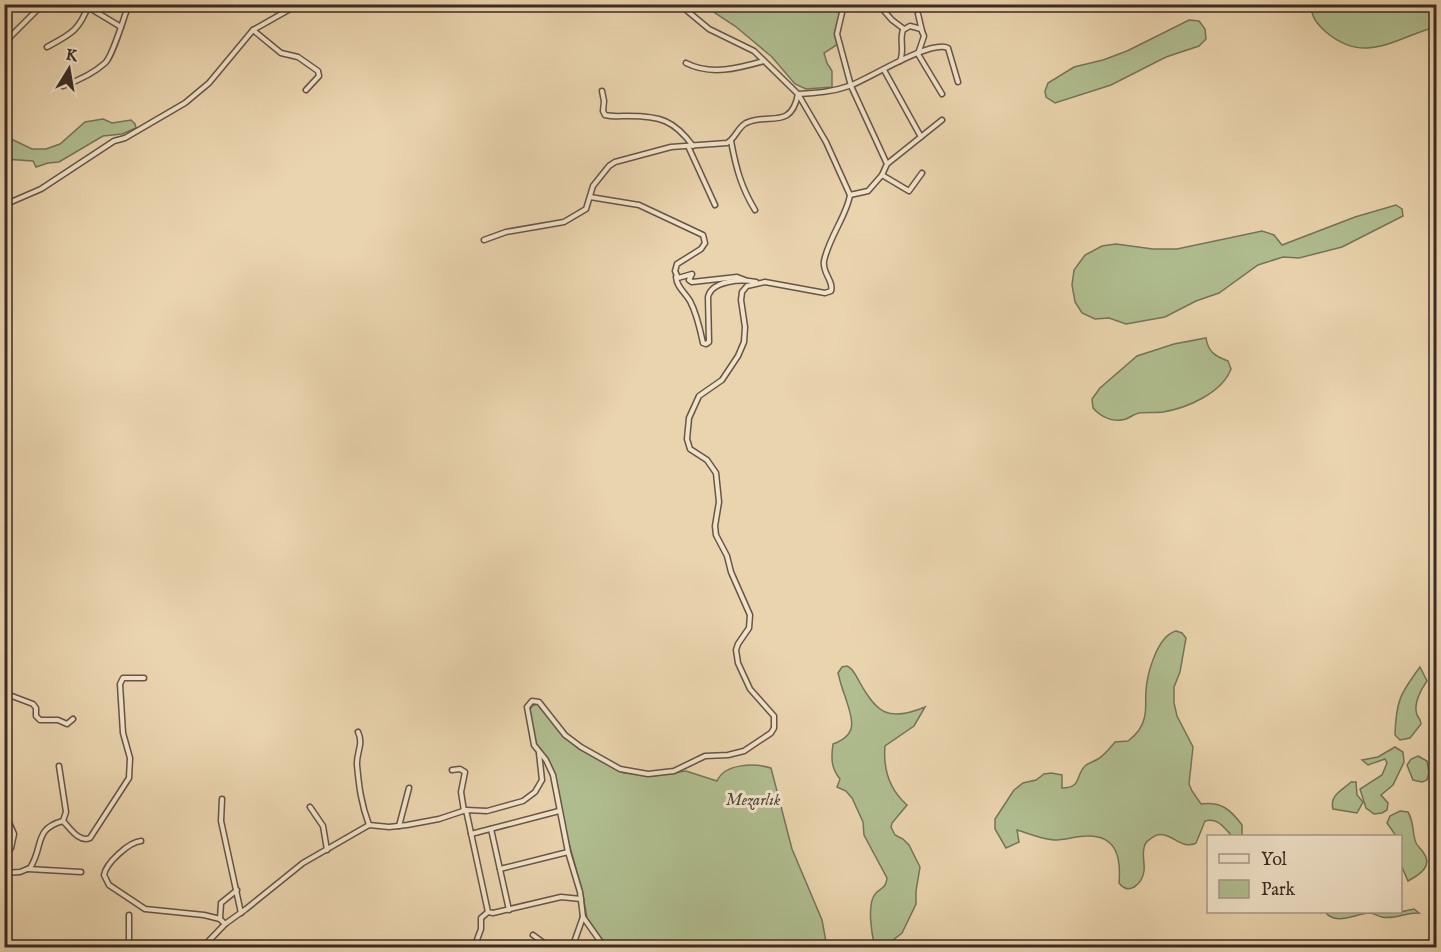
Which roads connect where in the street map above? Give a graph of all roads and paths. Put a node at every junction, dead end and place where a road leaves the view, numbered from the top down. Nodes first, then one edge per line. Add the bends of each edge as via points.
1 (43, 4) edge
2 (83, 4) edge
3 (129, 4) edge
4 (299, 4) edge
5 (679, 4) edge
6 (844, 4) edge
7 (878, 4) edge
8 (88, 6) edge
9 (918, 14) dead end
10 (121, 27) junction
11 (904, 29) junction
12 (253, 30) junction
13 (922, 31) junction
14 (10, 37) dead end
15 (47, 47) dead end
16 (918, 54) junction
17 (765, 61) junction
18 (899, 62) junction
19 (686, 63) dead end
20 (884, 70) junction
21 (957, 82) dead end
22 (63, 86) dead end
23 (851, 86) junction
24 (306, 90) dead end
25 (602, 91) dead end
26 (798, 94) junction
27 (942, 94) dead end
28 (942, 120) dead end
29 (921, 137) junction
30 (731, 141) junction
31 (690, 146) junction
32 (887, 164) junction
33 (922, 173) dead end
34 (882, 175) junction
35 (850, 195) junction
36 (590, 197) junction
37 (4, 205) edge
38 (715, 205) dead end
39 (755, 210) dead end
40 (484, 240) dead end
41 (676, 276) junction
42 (746, 280) junction
43 (756, 283) junction
44 (144, 678) dead end
45 (4, 693) edge
46 (73, 719) dead end
47 (358, 732) dead end
48 (539, 751) junction
49 (59, 766) dead end
50 (452, 770) dead end
51 (409, 788) dead end
52 (222, 800) dead end
53 (4, 804) edge
54 (310, 807) dead end
55 (465, 810) junction
56 (559, 811) junction
57 (63, 821) junction
58 (369, 825) junction
59 (399, 826) junction
60 (491, 829) junction
61 (471, 834) junction
62 (141, 842) dead end
63 (327, 850) junction
64 (568, 852) junction
65 (4, 856) edge
66 (28, 869) junction
67 (500, 869) junction
68 (81, 872) dead end
69 (4, 873) edge
70 (237, 890) junction
71 (581, 899) junction
72 (509, 910) junction
73 (488, 912) junction
74 (241, 913) junction
75 (129, 915) dead end
76 (583, 917) junction
77 (220, 919) junction
78 (225, 924) junction
79 (533, 935) dead end
80 (1437, 940) edge
81 (129, 948) edge
82 (202, 948) edge
83 (474, 948) edge
84 (567, 948) edge
85 (572, 948) edge
86 (605, 948) edge
87 (1414, 948) edge

1 - 14 street
2 - 8 street
3 - 10 street
4 - 12 street
5 - 17 street via 709,28
6 - 23 street via 837,34
7 - 11 street
8 - 10 street
8 - 15 street via 76,30
9 - 13 street
10 - 22 street via 105,63
11 - 13 street via 909,26
11 - 18 street
12 - 24 street via 281,52 298,57 318,71 319,76
12 - 37 street via 209,83 185,103 114,141 41,189
13 - 16 street
16 - 18 street
16 - 21 street via 947,47
16 - 27 street
17 - 19 street via 720,70
17 - 26 street
18 - 20 street
20 - 23 street
20 - 29 street
23 - 26 street
23 - 32 street
25 - 31 street via 605,115 664,120 676,126
26 - 30 street via 787,114 746,123
26 - 35 street
28 - 29 street
29 - 32 street
30 - 31 street
30 - 39 street via 743,190
31 - 36 street via 665,148 613,163 594,184
31 - 38 street
32 - 34 street
33 - 34 street via 909,191
34 - 35 street via 868,191
35 - 43 street via 824,261 824,271 832,286 830,292
36 - 40 street via 586,210 564,222
36 - 41 street via 639,205 703,235 704,246 679,261
41 - 42 street via 692,274 692,282 737,277
41 - 42 street via 706,344 710,290
42 - 43 street
43 - 48 street via 744,288 741,296 745,327 738,356 722,380 699,396 689,418 687,439 690,449 707,460 716,473 720,502 716,535 750,615 749,628 738,644 736,657 750,689 774,716 774,728 744,751 705,756 674,771 648,774 620,769 581,747 534,701 527,710 534,745
44 - 57 street via 123,678 120,684 129,778 88,839 81,839
45 - 46 street via 33,704 40,720 67,724
47 - 58 street via 358,789
48 - 55 street via 542,780 529,797 490,811
48 - 56 street via 553,776
49 - 57 street via 66,812
50 - 55 street via 465,772 461,792
51 - 59 street
52 - 70 street via 221,821
53 - 65 street via 14,834 11,848
54 - 63 street via 323,825
55 - 59 street
55 - 61 street
56 - 60 street
56 - 64 street
57 - 66 street via 44,829
58 - 59 street
58 - 63 street
60 - 61 street
60 - 67 street
61 - 73 street
62 - 77 street via 129,845 107,866 104,875 109,885 149,910
63 - 74 street via 303,863
64 - 67 street
64 - 71 street
66 - 68 street
66 - 69 street
67 - 72 street
70 - 74 street
70 - 77 street via 221,903
71 - 72 street via 561,897
71 - 76 street
72 - 73 street
73 - 83 street via 481,918
74 - 78 street
75 - 81 street
76 - 85 street
76 - 86 street
77 - 78 street
78 - 82 street
79 - 84 street via 544,943
80 - 87 street

